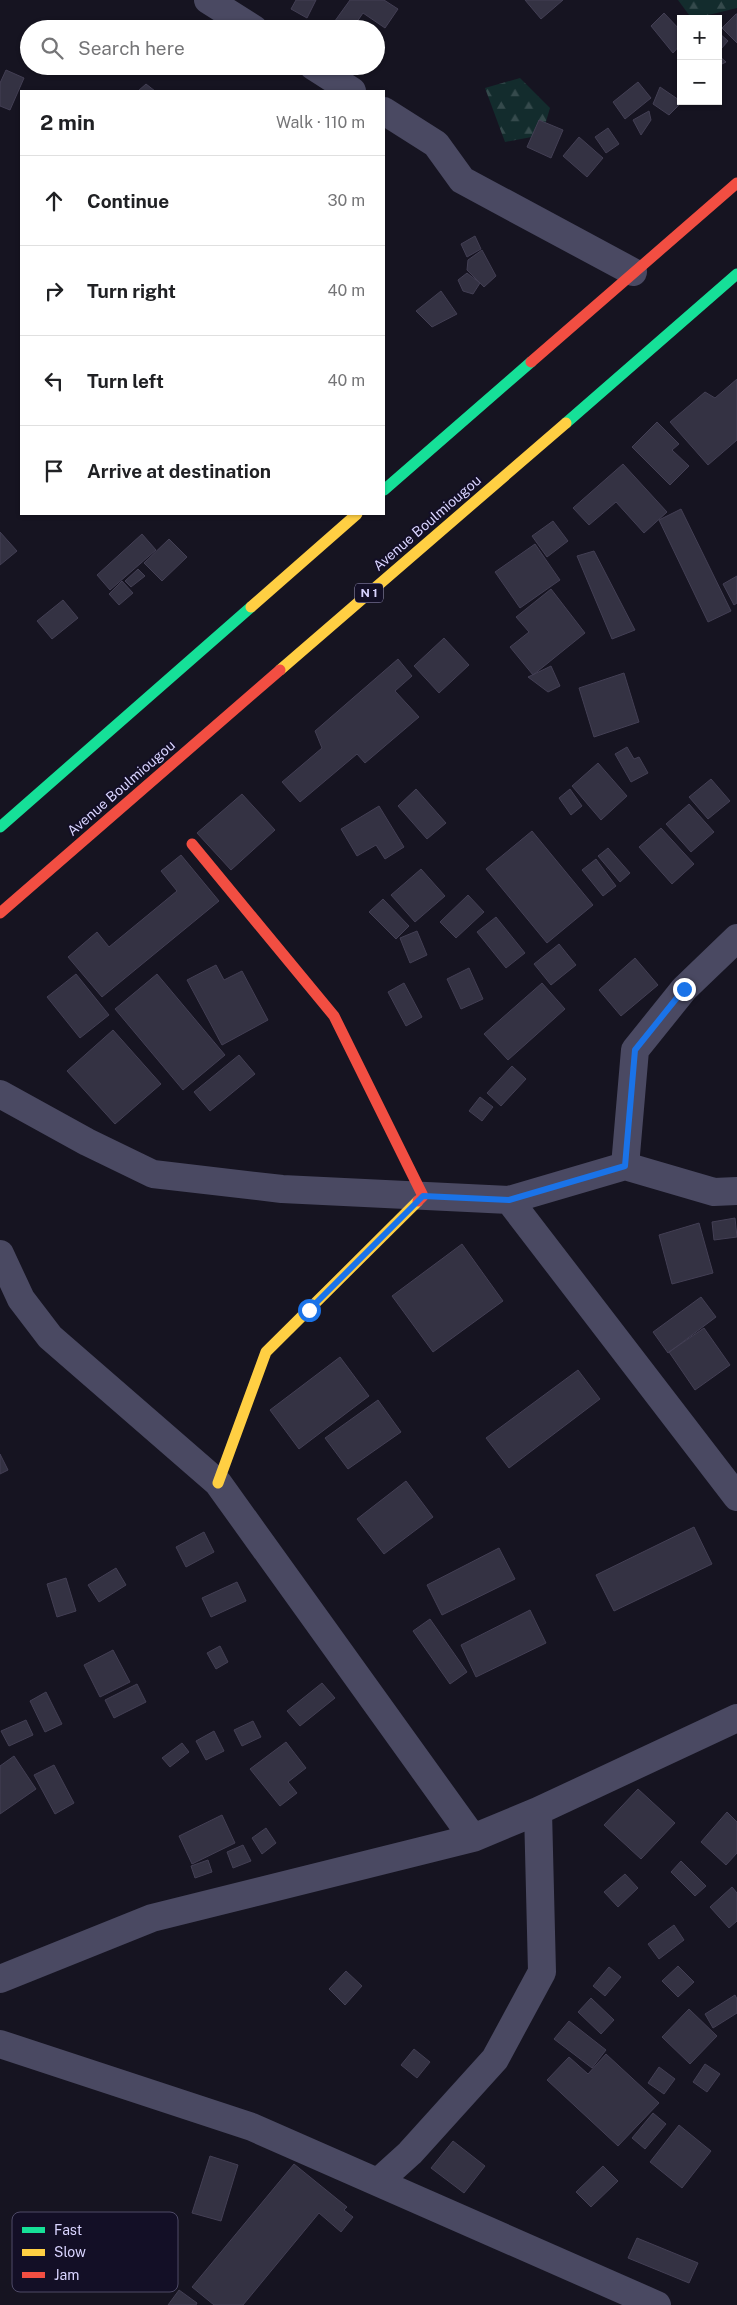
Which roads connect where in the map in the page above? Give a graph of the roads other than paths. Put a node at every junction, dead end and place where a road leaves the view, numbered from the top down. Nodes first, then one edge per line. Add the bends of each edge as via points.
1 (208, 0) edge
2 (240, 20) edge
3 (327, 75) edge
4 (350, 90) edge
5 (385, 112) edge
6 (737, 183) edge
7 (633, 272) junction
8 (733, 286) edge
9 (385, 489) edge
10 (356, 515) edge
11 (0, 827) edge
12 (192, 844) dead end
13 (0, 913) edge
14 (737, 938) edge
15 (0, 1094) edge
16 (625, 1166) junction
17 (737, 1191) edge
18 (423, 1196) junction
19 (509, 1200) junction
20 (0, 1254) edge
21 (218, 1484) junction
22 (737, 1497) edge
23 (737, 1718) edge
24 (538, 1811) junction
25 (473, 1838) junction
26 (0, 1979) edge
27 (0, 2044) edge
28 (378, 2182) junction
29 (656, 2305) edge

1 - 2 street
3 - 4 street
5 - 7 street via 436,144 462,180
6 - 7 main road
7 - 9 main road
8 - 13 main road, Avenue Boulmiougou / N 1
10 - 11 main road
12 - 18 main road via 334,1016
14 - 16 street via 684,989 635,1050
15 - 18 street via 153,1174 282,1189
16 - 17 street via 714,1192
16 - 19 street
18 - 19 street
18 - 21 main road via 266,1352
19 - 22 street
20 - 21 street via 21,1299 50,1337
21 - 25 street
23 - 24 street
24 - 25 street
24 - 28 street via 542,1972 495,2059 410,2153
25 - 26 street via 152,1918
27 - 28 street via 252,2127
28 - 29 street

